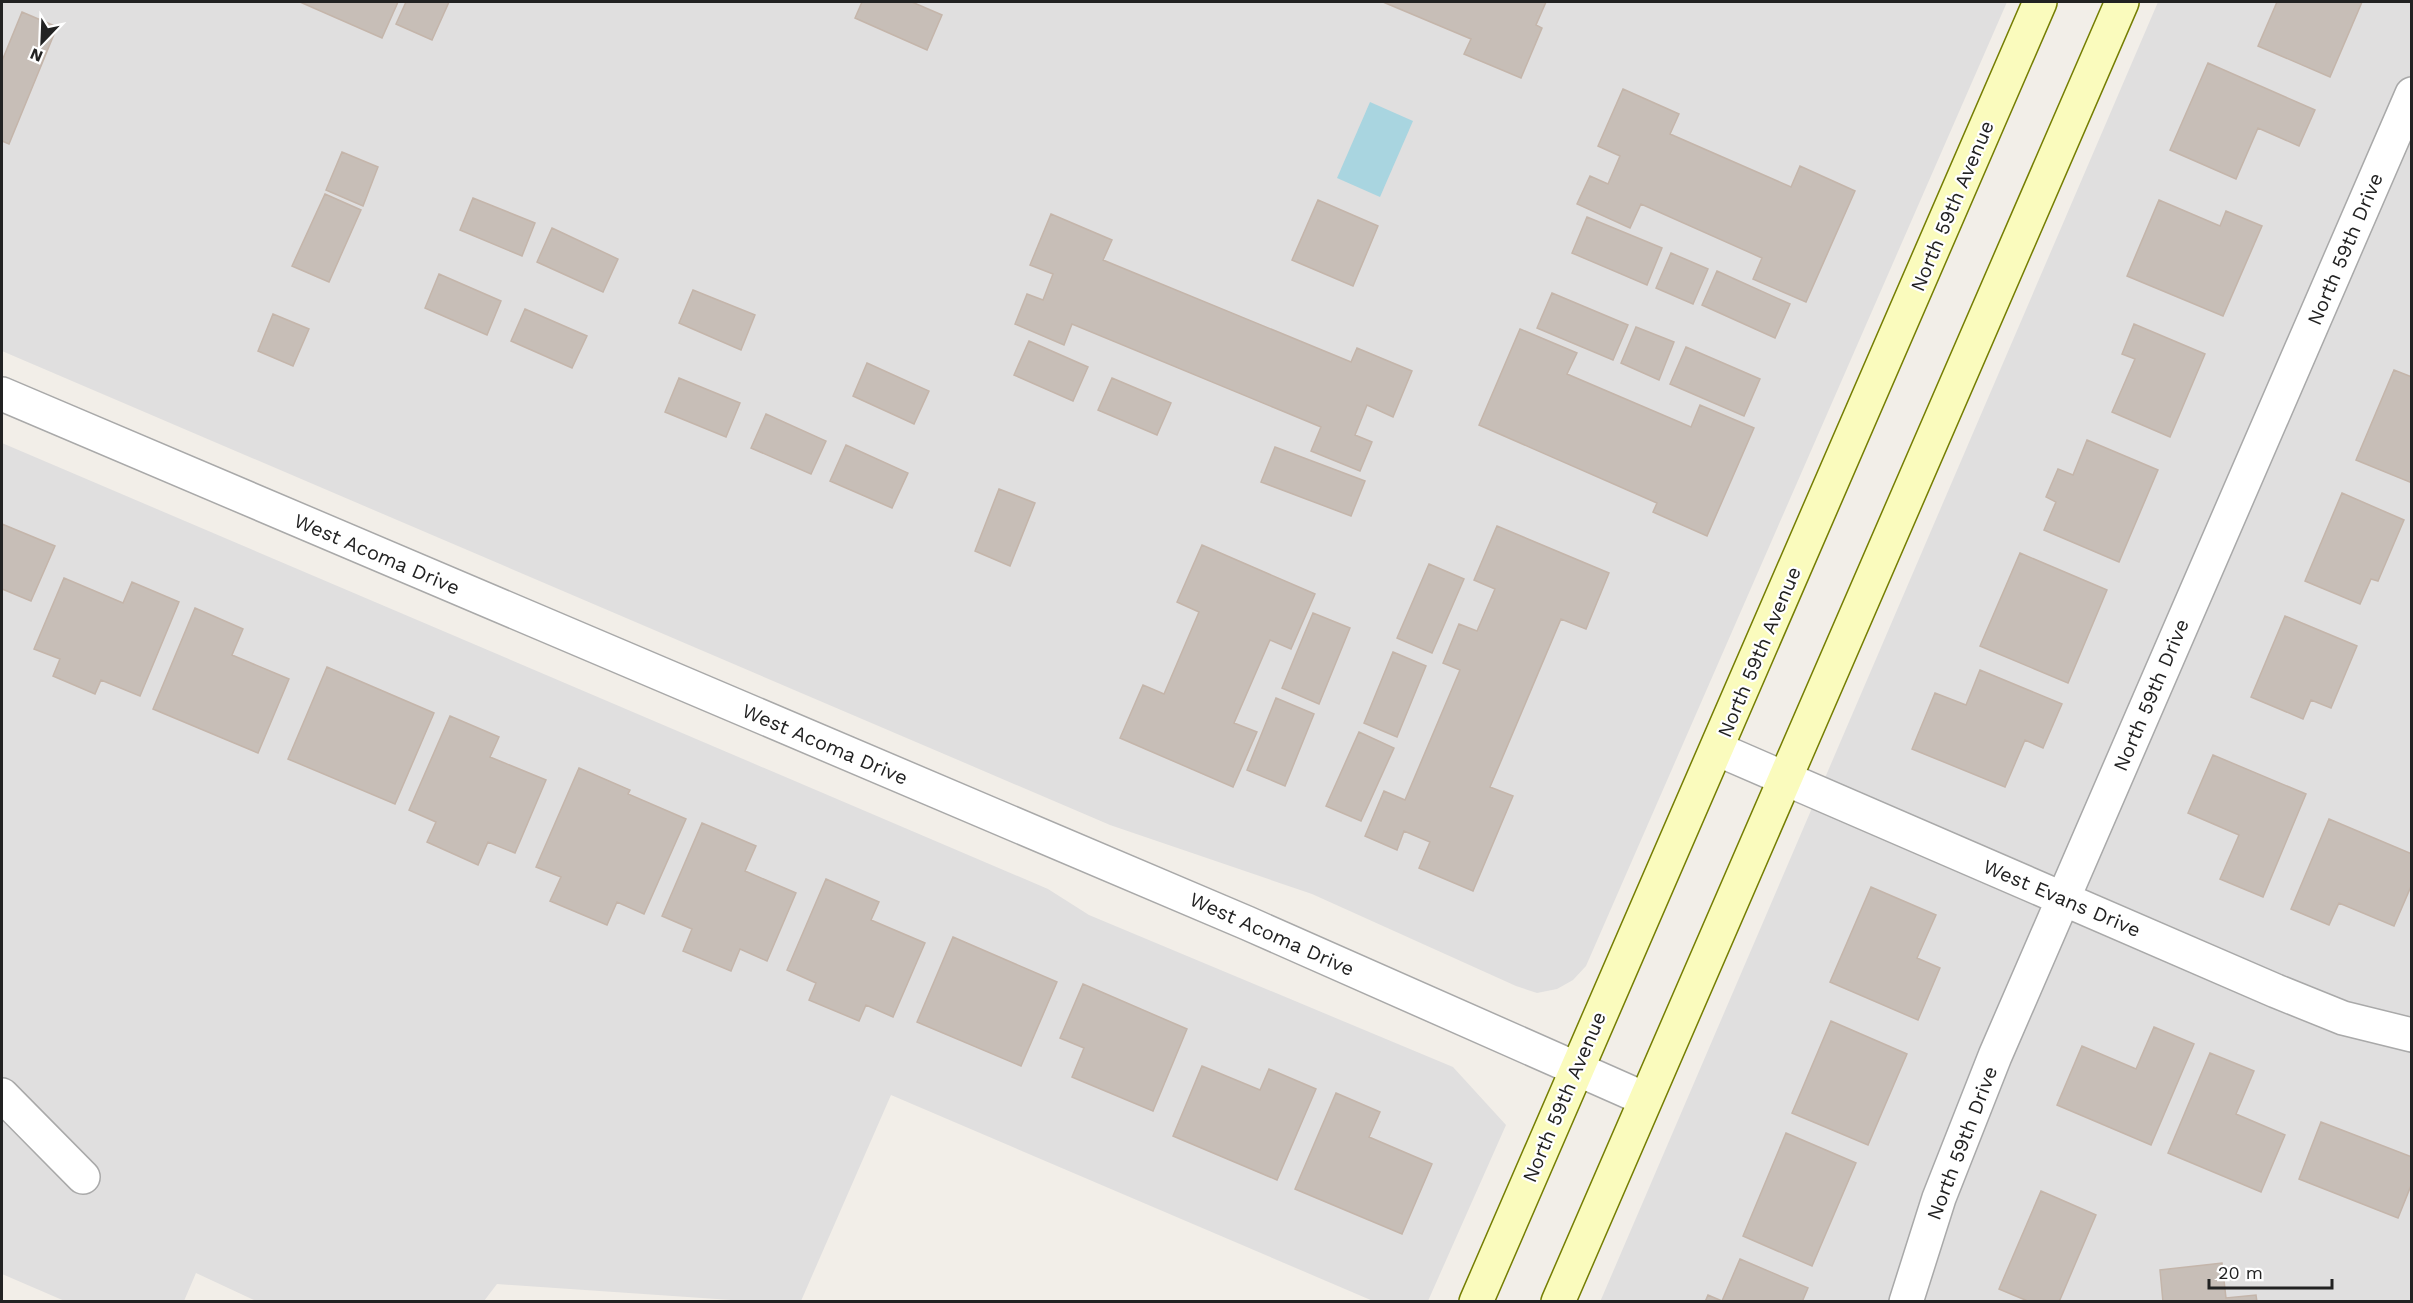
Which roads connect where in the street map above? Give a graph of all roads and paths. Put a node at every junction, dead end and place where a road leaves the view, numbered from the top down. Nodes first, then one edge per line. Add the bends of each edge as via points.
1 (2040, 2) edge
2 (2122, 2) edge
3 (2412, 94) edge
4 (2, 394) edge
5 (1717, 749) junction
6 (1785, 778) junction
7 (2064, 898) junction
8 (2412, 1035) edge
9 (1576, 1069) junction
10 (2, 1095) edge
11 (1645, 1099) junction
12 (83, 1177) dead end
13 (1476, 1302) edge
14 (1558, 1302) edge
15 (1906, 1302) edge

1 - 5 main road, North 59th Avenue
2 - 6 main road
3 - 7 street, North 59th Drive
4 - 9 street, West Acoma Drive via 1248,922
5 - 6 street, West Evans Drive
5 - 9 main road, North 59th Avenue
6 - 7 street, West Evans Drive
6 - 11 main road
7 - 8 street, West Evans Drive via 2343,1018
7 - 15 street, North 59th Drive via 1939,1197
9 - 11 street, West Acoma Drive
9 - 13 main road, North 59th Avenue
10 - 12 street
11 - 14 main road

